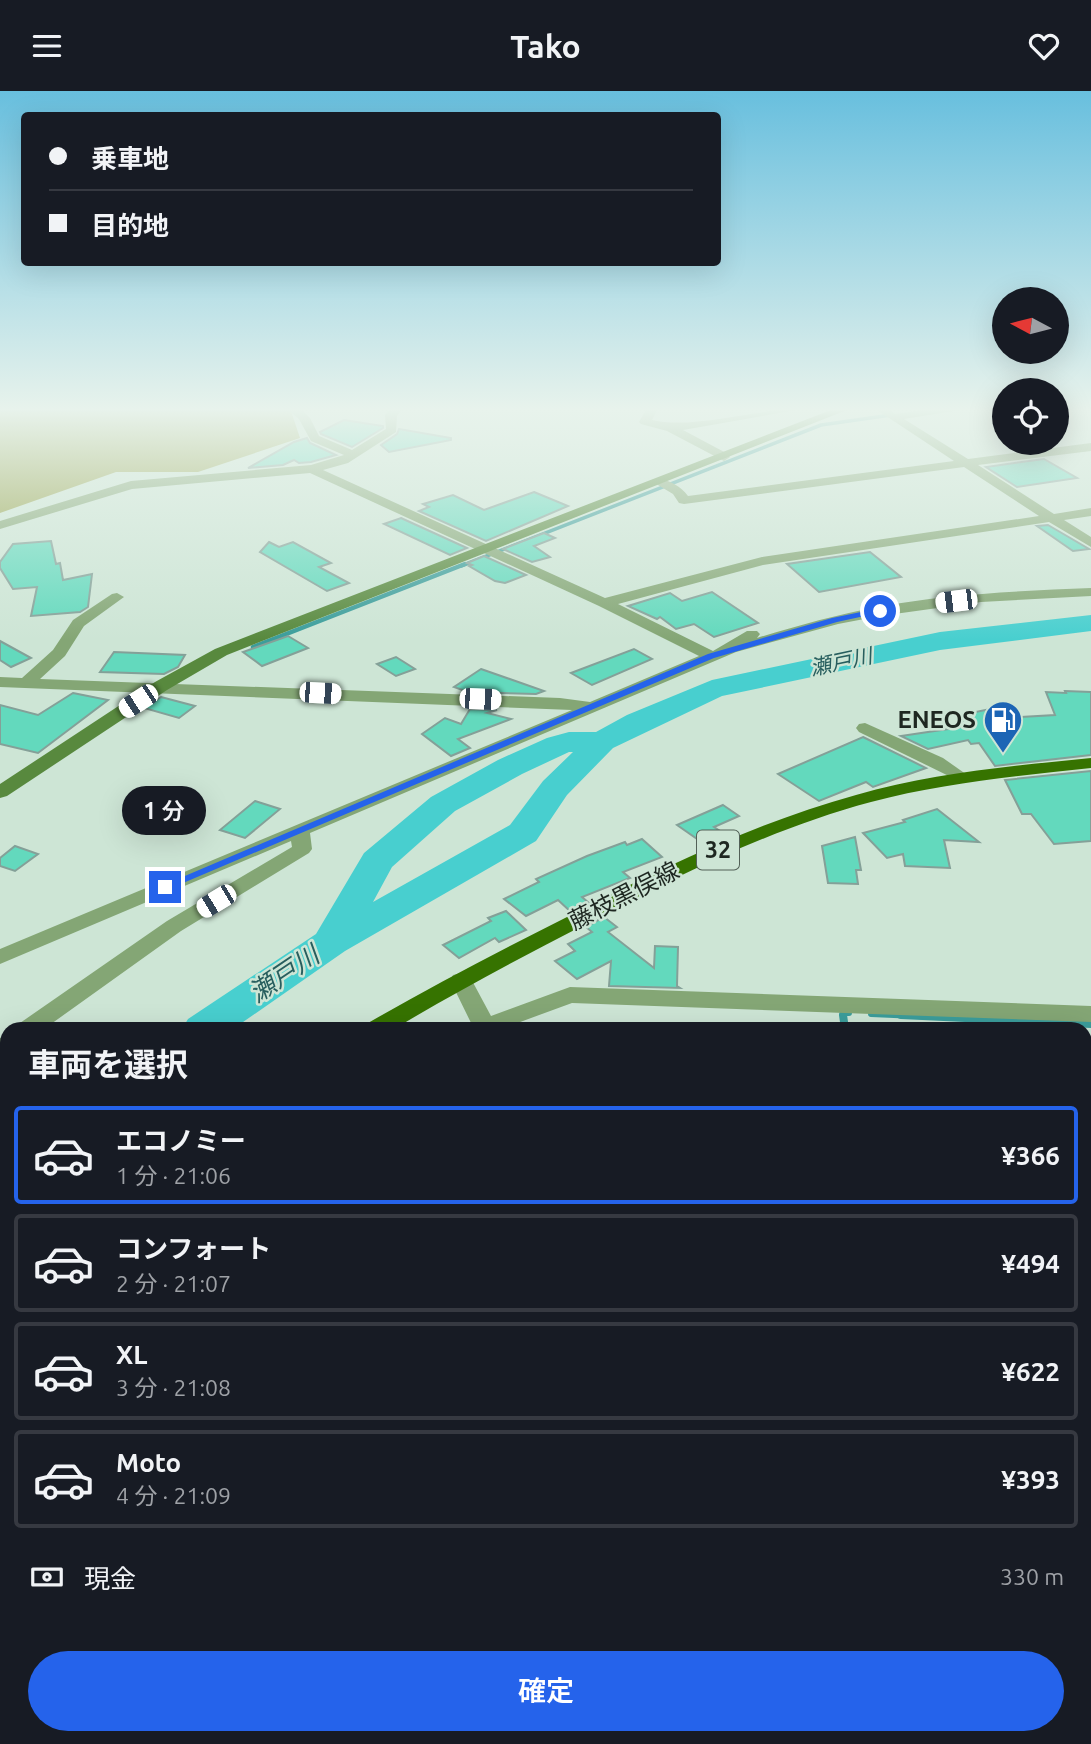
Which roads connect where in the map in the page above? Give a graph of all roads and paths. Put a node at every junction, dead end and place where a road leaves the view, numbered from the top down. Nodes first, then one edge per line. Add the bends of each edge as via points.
1 (131, 485) edge
2 (348, 485) edge
3 (651, 485) edge
4 (666, 485) edge
5 (797, 485) edge
6 (1000, 485) edge
7 (1091, 512) edge
8 (1052, 518) junction
9 (0, 525) edge
10 (1091, 543) edge
11 (486, 548) junction
12 (1091, 592) edge
13 (117, 597) dead end
14 (604, 603) junction
15 (752, 634) dead end
16 (730, 649) junction
17 (711, 656) junction
18 (2, 680) edge
19 (28, 681) junction
20 (161, 686) junction
21 (593, 707) junction
22 (865, 728) dead end
23 (1091, 763) edge
24 (961, 777) junction
25 (0, 792) edge
26 (300, 829) junction
27 (0, 957) edge
28 (461, 980) junction
29 (1091, 1014) edge
30 (38, 1022) edge
31 (388, 1022) edge
32 (483, 1022) edge
33 (501, 1022) edge

1 - 9 street
2 - 11 street
3 - 11 street
4 - 5 street via 684,500
6 - 8 street
7 - 8 street
8 - 10 street
8 - 14 street via 762,561
11 - 14 street
11 - 20 street via 261,635
12 - 16 street via 981,598 880,611
13 - 19 street via 78,623 59,653
14 - 17 street
15 - 16 street
16 - 17 street
17 - 21 street
18 - 19 street
19 - 20 street
20 - 21 street
20 - 25 street
21 - 26 street
22 - 24 street
23 - 24 main road, 藤枝黒俣線 / 32
24 - 28 main road, 藤枝黒俣線 / 32 via 864,798 789,821 706,855
26 - 27 street
26 - 30 street via 302,849 174,926
28 - 31 main road, 藤枝黒俣線 / 32
28 - 32 street
29 - 33 street via 570,995

